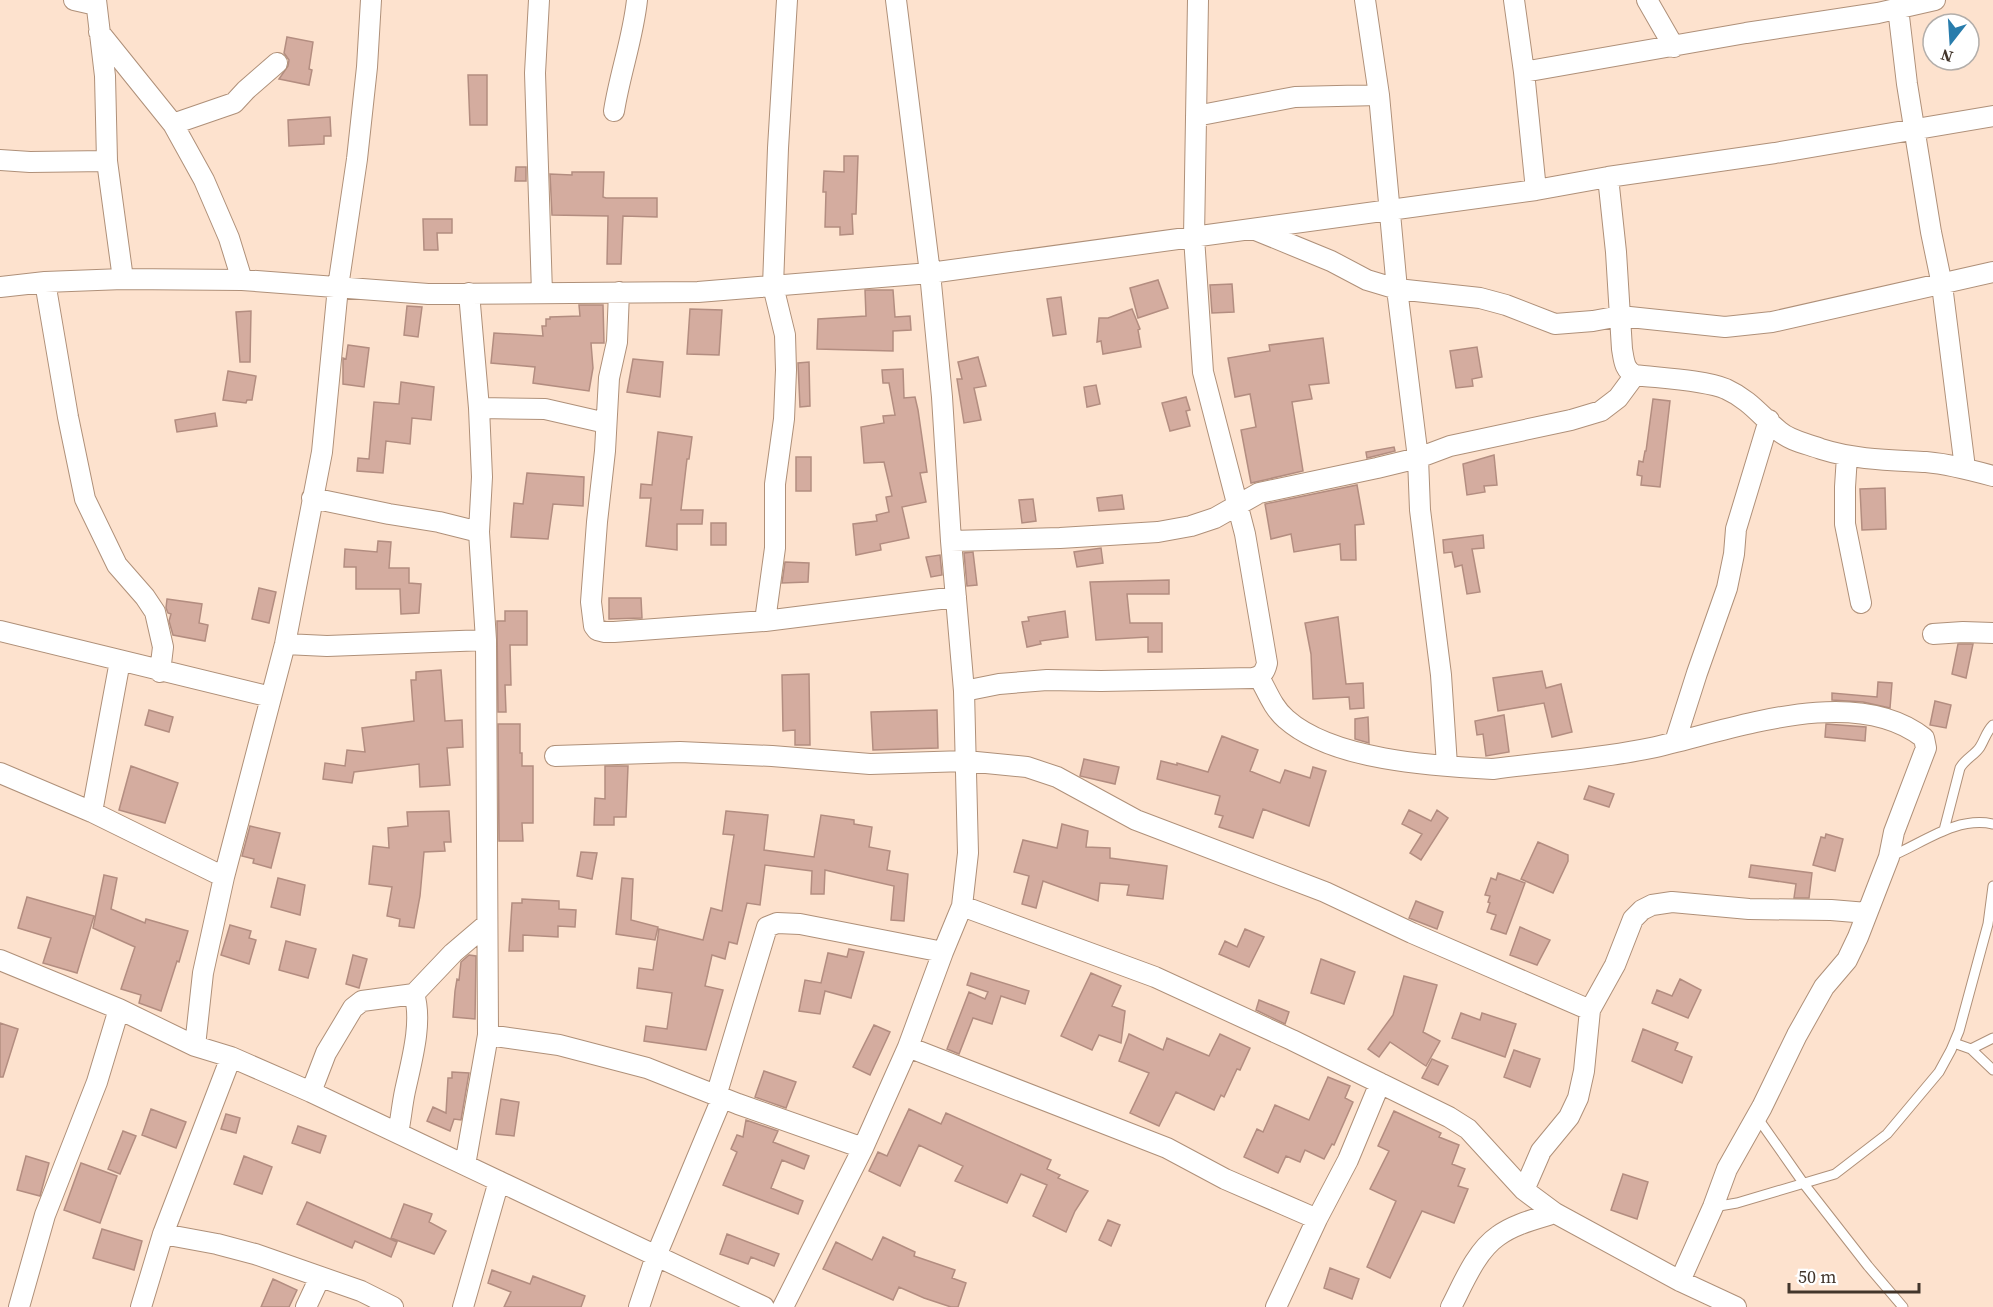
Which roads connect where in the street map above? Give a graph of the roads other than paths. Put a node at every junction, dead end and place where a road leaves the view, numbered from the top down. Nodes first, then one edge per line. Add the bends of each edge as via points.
1 (74, 0) edge
2 (370, 0) edge
3 (540, 0) edge
4 (637, 0) edge
5 (787, 0) edge
6 (896, 0) edge
7 (1198, 0) edge
8 (1365, 0) edge
9 (1514, 0) edge
10 (1647, 0) edge
11 (1935, 0) edge
12 (96, 2) edge
13 (1877, 7) edge
14 (1898, 8) junction
15 (99, 32) junction
16 (1674, 47) junction
17 (277, 63) dead end
18 (1524, 72) junction
19 (1379, 95) junction
20 (614, 111) dead end
21 (1196, 116) junction
22 (1993, 116) edge
23 (173, 124) junction
24 (1915, 129) junction
25 (0, 160) edge
26 (107, 161) junction
27 (1608, 177) junction
28 (1536, 190) junction
29 (1390, 209) junction
30 (1251, 229) junction
31 (1194, 237) junction
32 (1993, 272) edge
33 (930, 273) junction
34 (123, 279) junction
35 (242, 279) junction
36 (45, 282) junction
37 (1942, 285) junction
38 (773, 286) junction
39 (0, 287) edge
40 (339, 287) junction
41 (1397, 289) junction
42 (619, 292) junction
43 (469, 293) junction
44 (542, 293) junction
45 (1620, 316) junction
46 (1635, 375) junction
47 (478, 408) junction
48 (1769, 420) junction
49 (606, 423) junction
50 (1847, 456) junction
51 (1418, 458) junction
52 (1965, 468) junction
53 (1993, 476) edge
54 (312, 498) junction
55 (1237, 504) junction
56 (479, 532) junction
57 (951, 541) junction
58 (956, 597) junction
59 (1861, 603) dead end
60 (765, 621) junction
61 (0, 631) edge
62 (1993, 633) edge
63 (1934, 634) dead end
64 (486, 640) junction
65 (285, 644) junction
66 (120, 661) junction
67 (160, 672) junction
68 (1259, 677) junction
69 (964, 691) junction
70 (271, 698) junction
71 (1993, 725) edge
72 (1675, 742) junction
73 (555, 756) dead end
74 (966, 761) junction
75 (1447, 765) junction
76 (0, 773) edge
77 (92, 812) junction
78 (1993, 824) edge
79 (1944, 830) junction
80 (1889, 857) junction
81 (224, 878) junction
82 (1993, 886) edge
83 (962, 906) junction
84 (1867, 913) junction
85 (487, 924) junction
86 (943, 952) junction
87 (1, 962) edge
88 (414, 994) junction
89 (119, 1009) junction
90 (1590, 1010) junction
91 (488, 1035) junction
92 (1993, 1038) edge
93 (1954, 1042) junction
94 (195, 1046) junction
95 (908, 1047) junction
96 (1971, 1049) junction
97 (231, 1057) junction
98 (1993, 1070) edge
99 (1380, 1083) junction
100 (311, 1092) junction
101 (719, 1097) junction
102 (1756, 1117) junction
103 (398, 1133) junction
104 (863, 1148) junction
105 (465, 1165) junction
106 (500, 1182) junction
107 (1804, 1184) junction
108 (1524, 1190) junction
109 (1713, 1207) junction
110 (1555, 1213) junction
111 (1317, 1219) junction
112 (163, 1234) junction
113 (656, 1256) junction
114 (320, 1277) junction
115 (1680, 1281) junction
116 (20, 1307) edge
117 (141, 1307) edge
118 (306, 1307) edge
119 (393, 1307) edge
120 (463, 1307) edge
121 (639, 1307) edge
122 (764, 1307) edge
123 (783, 1307) edge
124 (1276, 1307) edge
125 (1451, 1307) edge
126 (1736, 1307) edge
127 (1903, 1307) edge

1 - 12 street
2 - 40 street via 367,67
3 - 44 street via 536,73
4 - 20 street
5 - 38 street
6 - 33 street
7 - 21 street
8 - 19 street
9 - 18 street
10 - 16 street
11 - 14 street
12 - 15 street
13 - 14 street
13 - 16 street
14 - 24 street
15 - 23 street
15 - 26 street via 105,76
16 - 18 street
17 - 23 street via 234,103
18 - 28 street
19 - 21 street via 1295,97
19 - 29 street
21 - 31 street
22 - 24 street
23 - 35 street via 204,180
24 - 27 street
24 - 37 street
25 - 26 street
26 - 34 street
27 - 28 street
27 - 45 street
28 - 29 street
29 - 30 street
29 - 41 street
30 - 31 street
30 - 41 street via 1367,280
31 - 33 street
31 - 55 street via 1203,372
32 - 37 street
33 - 38 street
33 - 57 street
34 - 35 street
34 - 36 street
35 - 40 street
36 - 39 street
36 - 67 street via 85,499 117,565 155,612 163,647
37 - 45 street via 1772,322 1725,327
37 - 52 street
38 - 42 street via 698,292
38 - 60 street via 785,335 786,370 775,484 775,548
40 - 43 street
40 - 54 street via 322,452
41 - 45 street via 1480,298 1555,324
41 - 51 street
42 - 44 street
42 - 49 street
43 - 44 street
43 - 47 street
45 - 46 street via 1625,364
46 - 48 street via 1725,388
46 - 51 street via 1618,398 1602,411 1450,446
47 - 49 street via 545,409
47 - 56 street via 482,477
48 - 50 street via 1792,439
48 - 72 street via 1736,529 1727,588
49 - 60 street via 591,602 597,630
50 - 52 street
50 - 59 street via 1845,524
51 - 55 street via 1259,492
51 - 75 street
52 - 53 street
54 - 56 street
54 - 65 street
55 - 57 street via 1215,518 1158,532
55 - 68 street via 1267,663
56 - 64 street
57 - 58 street
58 - 60 street
58 - 69 street
61 - 66 street
62 - 63 street
64 - 65 street
64 - 85 street
65 - 70 street
66 - 67 street
66 - 77 street
67 - 70 street
68 - 69 street via 1047,680
68 - 75 street via 1286,720 1324,743 1362,754
69 - 74 street
70 - 81 street
71 - 79 lane via 1960,768
72 - 75 street via 1493,769
72 - 80 street via 1744,724 1851,712 1893,720 1917,732 1924,738 1926,748 1894,832
73 - 74 street via 680,752 870,764
74 - 83 street via 968,853
74 - 90 street via 1027,767 1057,777 1136,820 1325,892
76 - 77 street
77 - 81 street
78 - 79 lane via 1975,822
79 - 80 lane
80 - 84 street
81 - 94 street via 203,973
82 - 93 lane via 1988,924
83 - 86 street
83 - 99 street via 1155,977
84 - 90 street via 1749,909 1692,902 1652,905 1633,919 1615,965
84 - 102 street via 1847,960 1824,987
85 - 88 street
85 - 91 street
86 - 95 street
86 - 101 street via 800,924 777,922 767,927
87 - 89 street
88 - 100 street via 362,1001 353,1008 326,1053
88 - 103 street via 418,1006 414,1053
89 - 94 street
89 - 116 street via 97,1082 45,1215
90 - 108 street via 1578,1098 1569,1117 1541,1151
91 - 101 street via 594,1053 647,1068
91 - 105 street
92 - 96 lane
93 - 96 lane
93 - 107 lane via 1939,1072 1887,1134 1835,1174
94 - 97 street
95 - 104 street
95 - 111 street via 1167,1148 1225,1179
96 - 98 lane
97 - 100 street
97 - 112 street
99 - 108 street via 1468,1129
99 - 111 street via 1348,1160
100 - 103 street
101 - 104 street
101 - 113 street
102 - 107 lane
102 - 109 street via 1727,1169
103 - 105 street
104 - 123 street
105 - 106 street
106 - 113 street
106 - 120 street
107 - 109 lane
107 - 127 lane
108 - 110 street
109 - 115 street
110 - 115 street
110 - 125 street via 1496,1236 1473,1263
111 - 124 street
112 - 114 street via 255,1254
112 - 117 street
113 - 121 street
113 - 122 street
114 - 118 street
114 - 119 street
115 - 126 street

